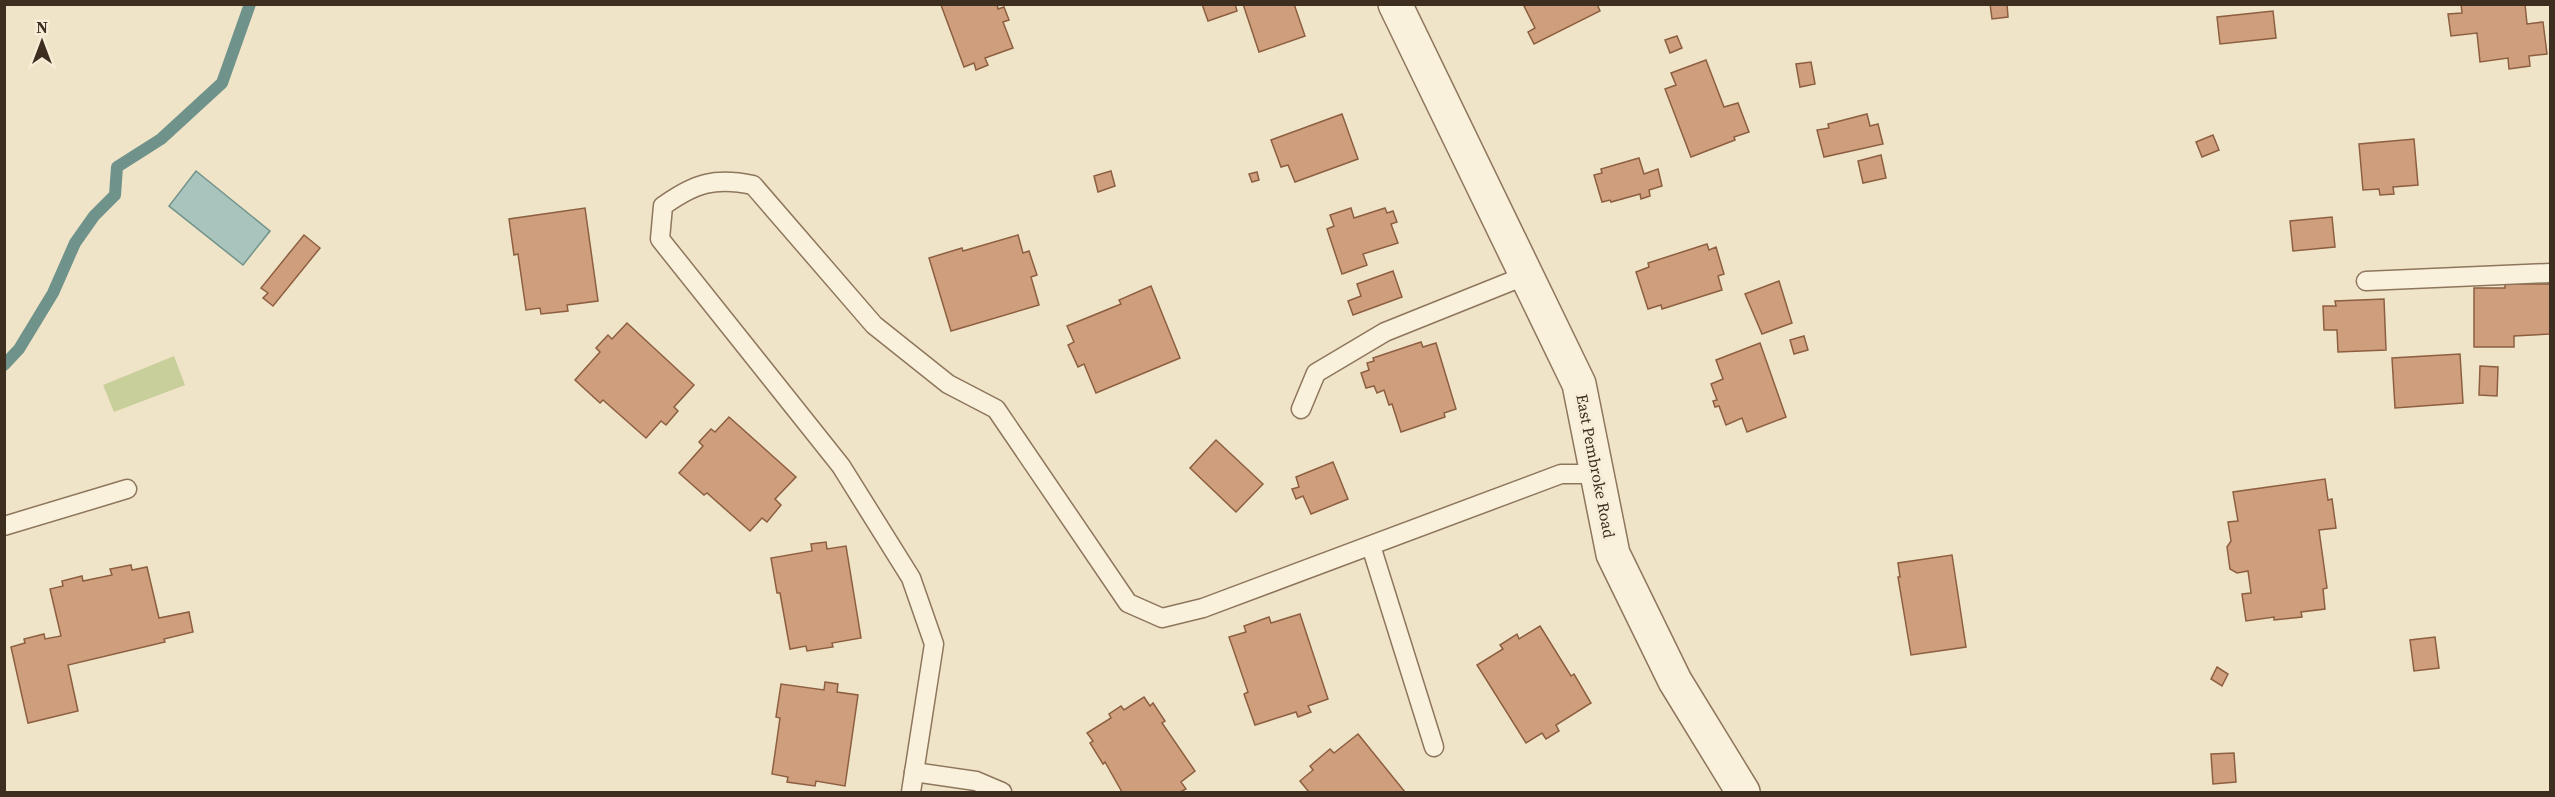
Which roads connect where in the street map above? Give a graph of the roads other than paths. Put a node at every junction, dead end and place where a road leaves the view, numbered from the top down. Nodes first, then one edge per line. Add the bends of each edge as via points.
1 (1395, 4) edge
2 (2550, 273) edge
3 (1527, 275) junction
4 (2366, 281) dead end
5 (1301, 409) dead end
6 (1597, 474) junction
7 (127, 489) dead end
8 (4, 526) edge
9 (1371, 546) junction
10 (1434, 747) dead end
11 (914, 772) junction
12 (911, 792) edge
13 (1002, 792) edge
14 (1743, 792) edge

1 - 3 street, East Pembroke Road
2 - 4 lane
3 - 5 lane via 1375,338 1316,373
3 - 6 street, East Pembroke Road via 1579,384
6 - 9 lane via 1561,474
6 - 14 street, East Pembroke Road via 1613,554 1676,681
7 - 8 lane
9 - 10 lane
9 - 11 lane via 1172,616 1162,618 1128,603 996,409 948,384 874,325 753,184 726,179 685,190 663,206 660,239 841,466 911,578 934,644
11 - 12 lane
11 - 13 lane via 976,781

